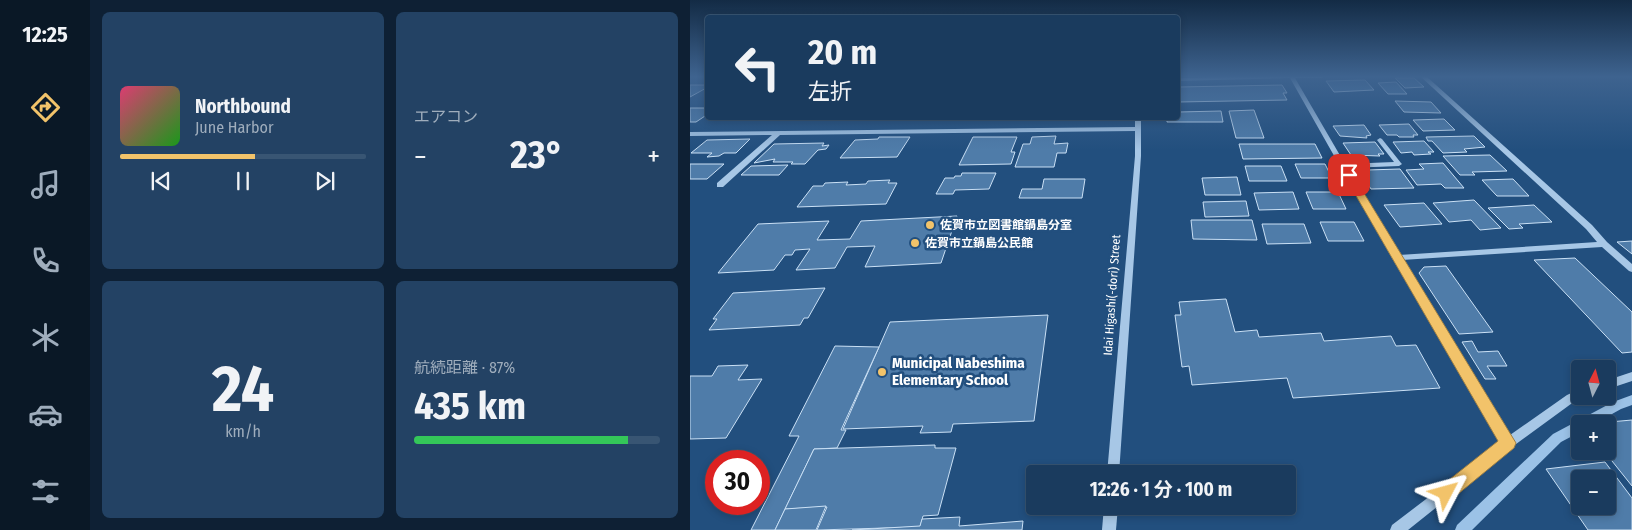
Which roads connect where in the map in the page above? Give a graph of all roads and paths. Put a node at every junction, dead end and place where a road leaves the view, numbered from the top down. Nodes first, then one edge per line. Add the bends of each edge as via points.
1 (1306, 101) edge
2 (1450, 101) edge
3 (1138, 120) edge
4 (1138, 129) junction
5 (778, 132) junction
6 (690, 134) edge
7 (1380, 140) dead end
8 (1343, 166) junction
9 (720, 185) dead end
10 (1604, 244) junction
11 (1396, 258) junction
12 (1632, 270) edge
13 (1632, 376) edge
14 (1616, 382) edge
15 (1571, 398) edge
16 (1508, 443) junction
17 (1115, 465) edge
18 (1110, 515) edge
19 (1109, 530) edge
20 (1397, 530) edge

1 - 8 street
2 - 10 street
3 - 4 street, Idai Higashi(-dori) Street
4 - 5 street
4 - 17 street, Idai Higashi(-dori) Street
5 - 6 street
5 - 9 street
7 - 8 street via 1399,164
8 - 11 street
10 - 11 street
10 - 12 street
11 - 16 street
13 - 14 street
15 - 16 street
16 - 20 street
18 - 19 street

